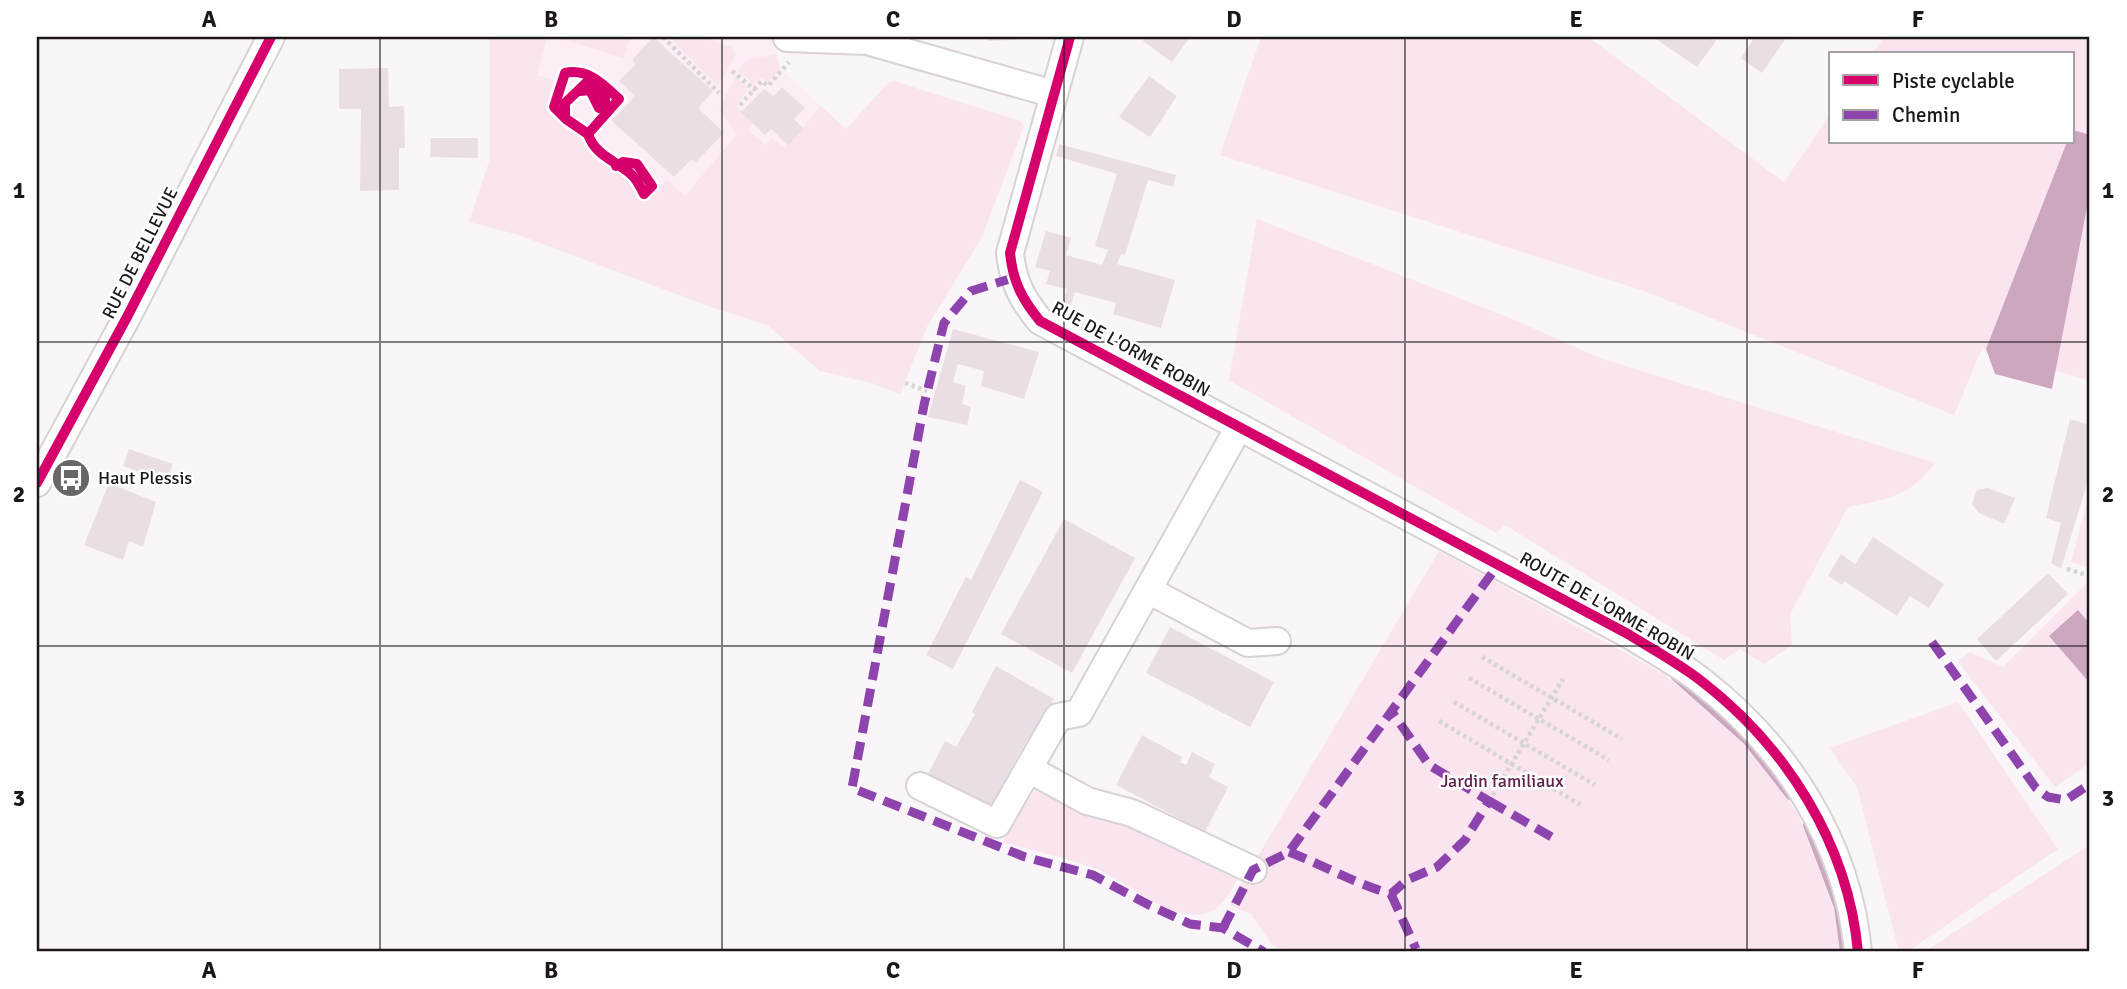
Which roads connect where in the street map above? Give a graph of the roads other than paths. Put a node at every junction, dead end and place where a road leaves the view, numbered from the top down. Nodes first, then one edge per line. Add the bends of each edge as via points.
1 (271, 37) edge
2 (1070, 37) edge
3 (797, 39) edge
4 (1054, 94) junction
5 (1239, 427) junction
6 (37, 482) edge
7 (1470, 550) joint
8 (1148, 590) junction
9 (1277, 641) dead end
10 (1028, 769) junction
11 (920, 786) dead end
12 (1253, 870) dead end
13 (1858, 952) edge

1 - 6 street, RUE DE BELLEVUE
2 - 4 street, RUE DE L'ORME ROBIN
3 - 4 street via 867,41
4 - 5 street, RUE DE L'ORME ROBIN via 1010,253 1013,278 1024,301 1040,321
5 - 7 street, RUE DE L'ORME ROBIN
5 - 8 street
7 - 13 street, ROUTE DE L'ORME ROBIN via 1638,640 1700,679 1761,734 1811,801 1842,874
8 - 9 street via 1248,643
8 - 10 street via 1079,713 1058,717
10 - 11 street via 997,824
10 - 12 street via 1087,801 1132,813

